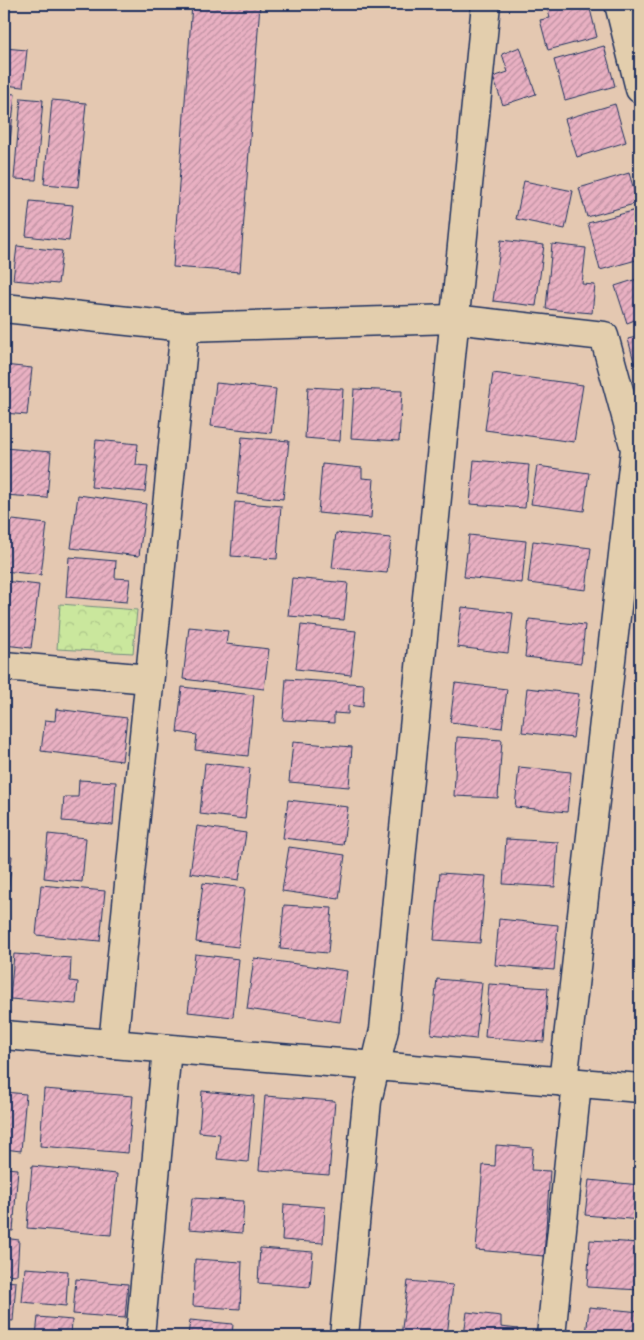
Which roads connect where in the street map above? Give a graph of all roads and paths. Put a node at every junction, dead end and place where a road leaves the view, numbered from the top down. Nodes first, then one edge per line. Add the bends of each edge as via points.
1 (486, 4) edge
2 (619, 4) edge
3 (640, 89) edge
4 (4, 308) edge
5 (454, 319) junction
6 (185, 327) junction
7 (4, 666) edge
8 (149, 679) junction
9 (4, 1035) edge
10 (113, 1044) junction
11 (167, 1049) junction
12 (376, 1066) junction
13 (570, 1082) junction
14 (640, 1088) edge
15 (140, 1336) edge
16 (344, 1336) edge
17 (551, 1336) edge

1 - 5 street
2 - 3 street
4 - 6 street
5 - 6 street
5 - 12 street via 384,1030
5 - 13 street via 604,336 635,449
6 - 8 street
7 - 8 street
8 - 10 street
9 - 10 street
10 - 11 street
11 - 12 street
11 - 15 street
12 - 13 street
12 - 16 street via 367,1101
13 - 14 street
13 - 17 street

